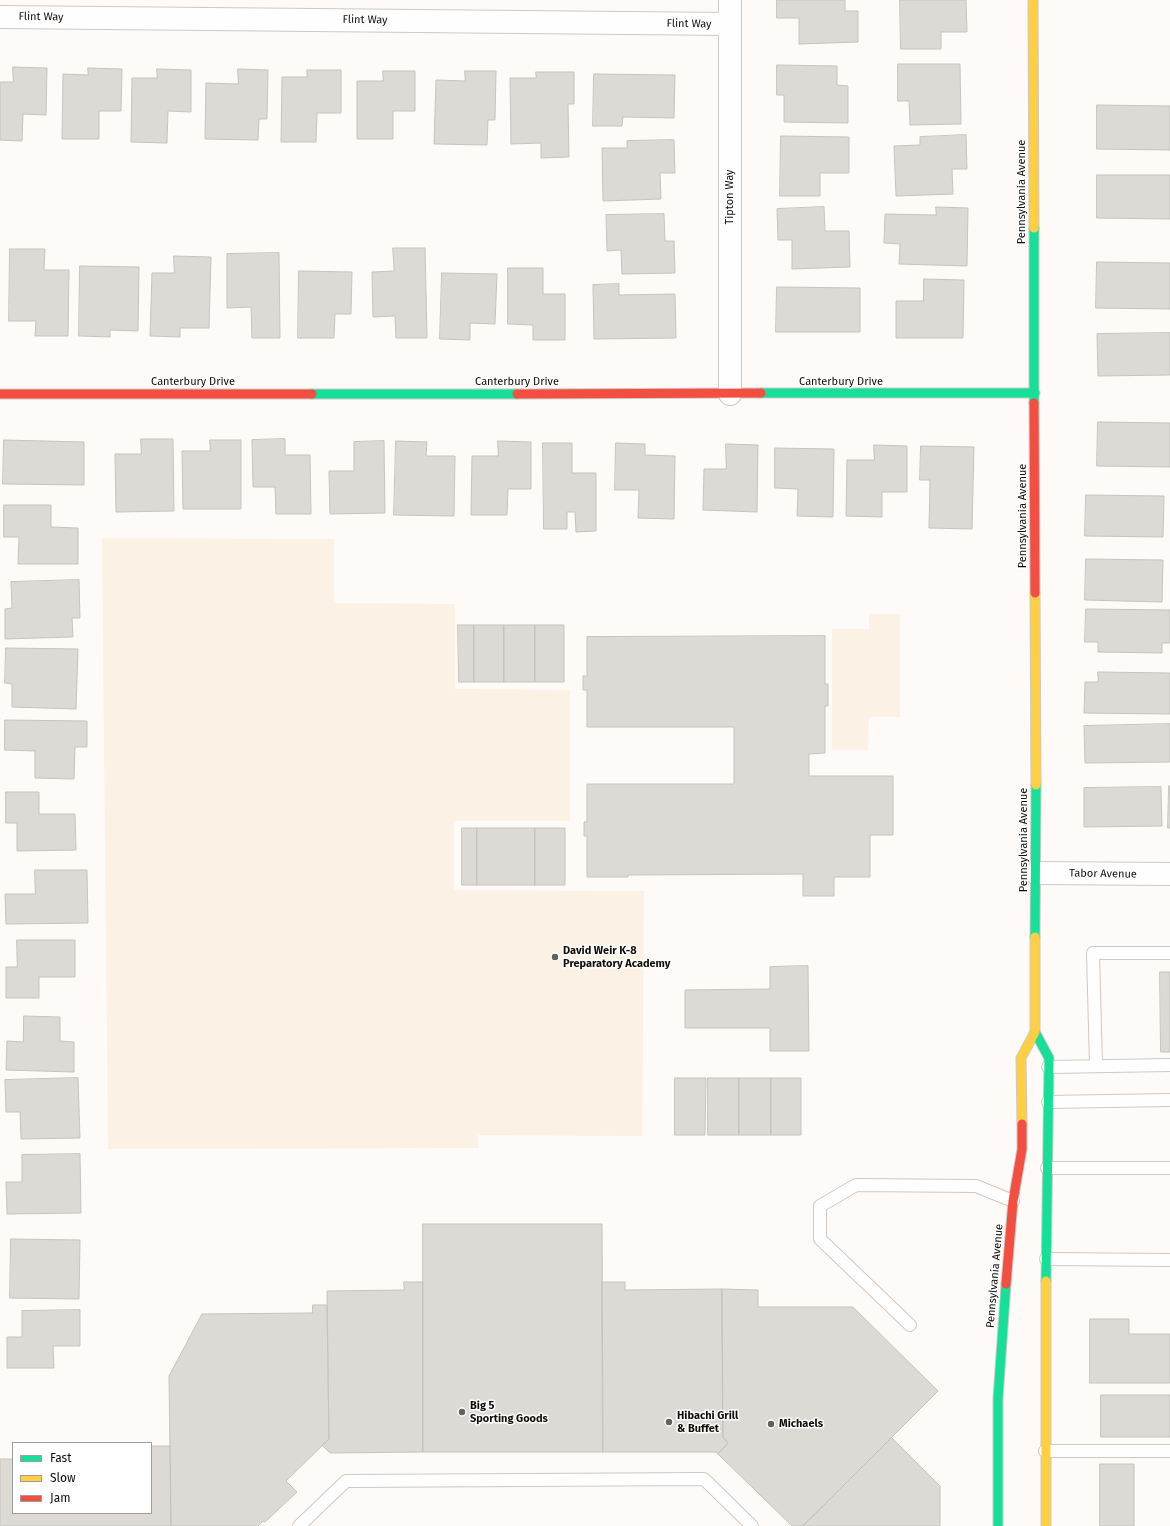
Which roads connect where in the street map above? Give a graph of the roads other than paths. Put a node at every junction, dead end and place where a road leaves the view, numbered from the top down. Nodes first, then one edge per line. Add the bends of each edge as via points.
1 (730, 0) edge
2 (1033, 0) edge
3 (0, 17) edge
4 (730, 24) junction
5 (1035, 393) junction
6 (0, 394) edge
7 (730, 394) junction
8 (1036, 873) junction
9 (1170, 874) edge
10 (1170, 953) edge
11 (1035, 1032) junction
12 (1096, 1065) junction
13 (1170, 1065) edge
14 (1048, 1067) junction
15 (1170, 1100) edge
16 (1048, 1102) junction
17 (1047, 1168) junction
18 (1170, 1168) edge
19 (1013, 1201) junction
20 (1046, 1259) junction
21 (1170, 1260) edge
22 (910, 1325) dead end
23 (1045, 1450) junction
24 (1170, 1451) edge
25 (299, 1526) edge
26 (752, 1526) edge
27 (998, 1526) edge
28 (1046, 1526) edge

1 - 4 street, Tipton Way
2 - 5 street, Pennsylvania Avenue
3 - 4 street, Flint Way
4 - 7 street, Tipton Way
5 - 7 street, Canterbury Drive
5 - 8 street, Pennsylvania Avenue
6 - 7 street, Canterbury Drive
8 - 9 street, Tabor Avenue
8 - 11 street, Pennsylvania Avenue
10 - 12 lane via 1093,953
11 - 14 street, Pennsylvania Avenue via 1049,1058
11 - 19 street, Pennsylvania Avenue via 1021,1058 1022,1149
12 - 13 lane
12 - 14 lane
14 - 16 street, Pennsylvania Avenue
15 - 16 lane
16 - 17 street, Pennsylvania Avenue
17 - 18 lane
17 - 20 street, Pennsylvania Avenue
19 - 22 lane via 976,1186 856,1185 820,1206 820,1239
19 - 27 street, Pennsylvania Avenue via 998,1398
20 - 21 lane
20 - 23 street, Pennsylvania Avenue
23 - 24 lane
23 - 28 street, Pennsylvania Avenue
25 - 26 lane via 346,1481 704,1479

